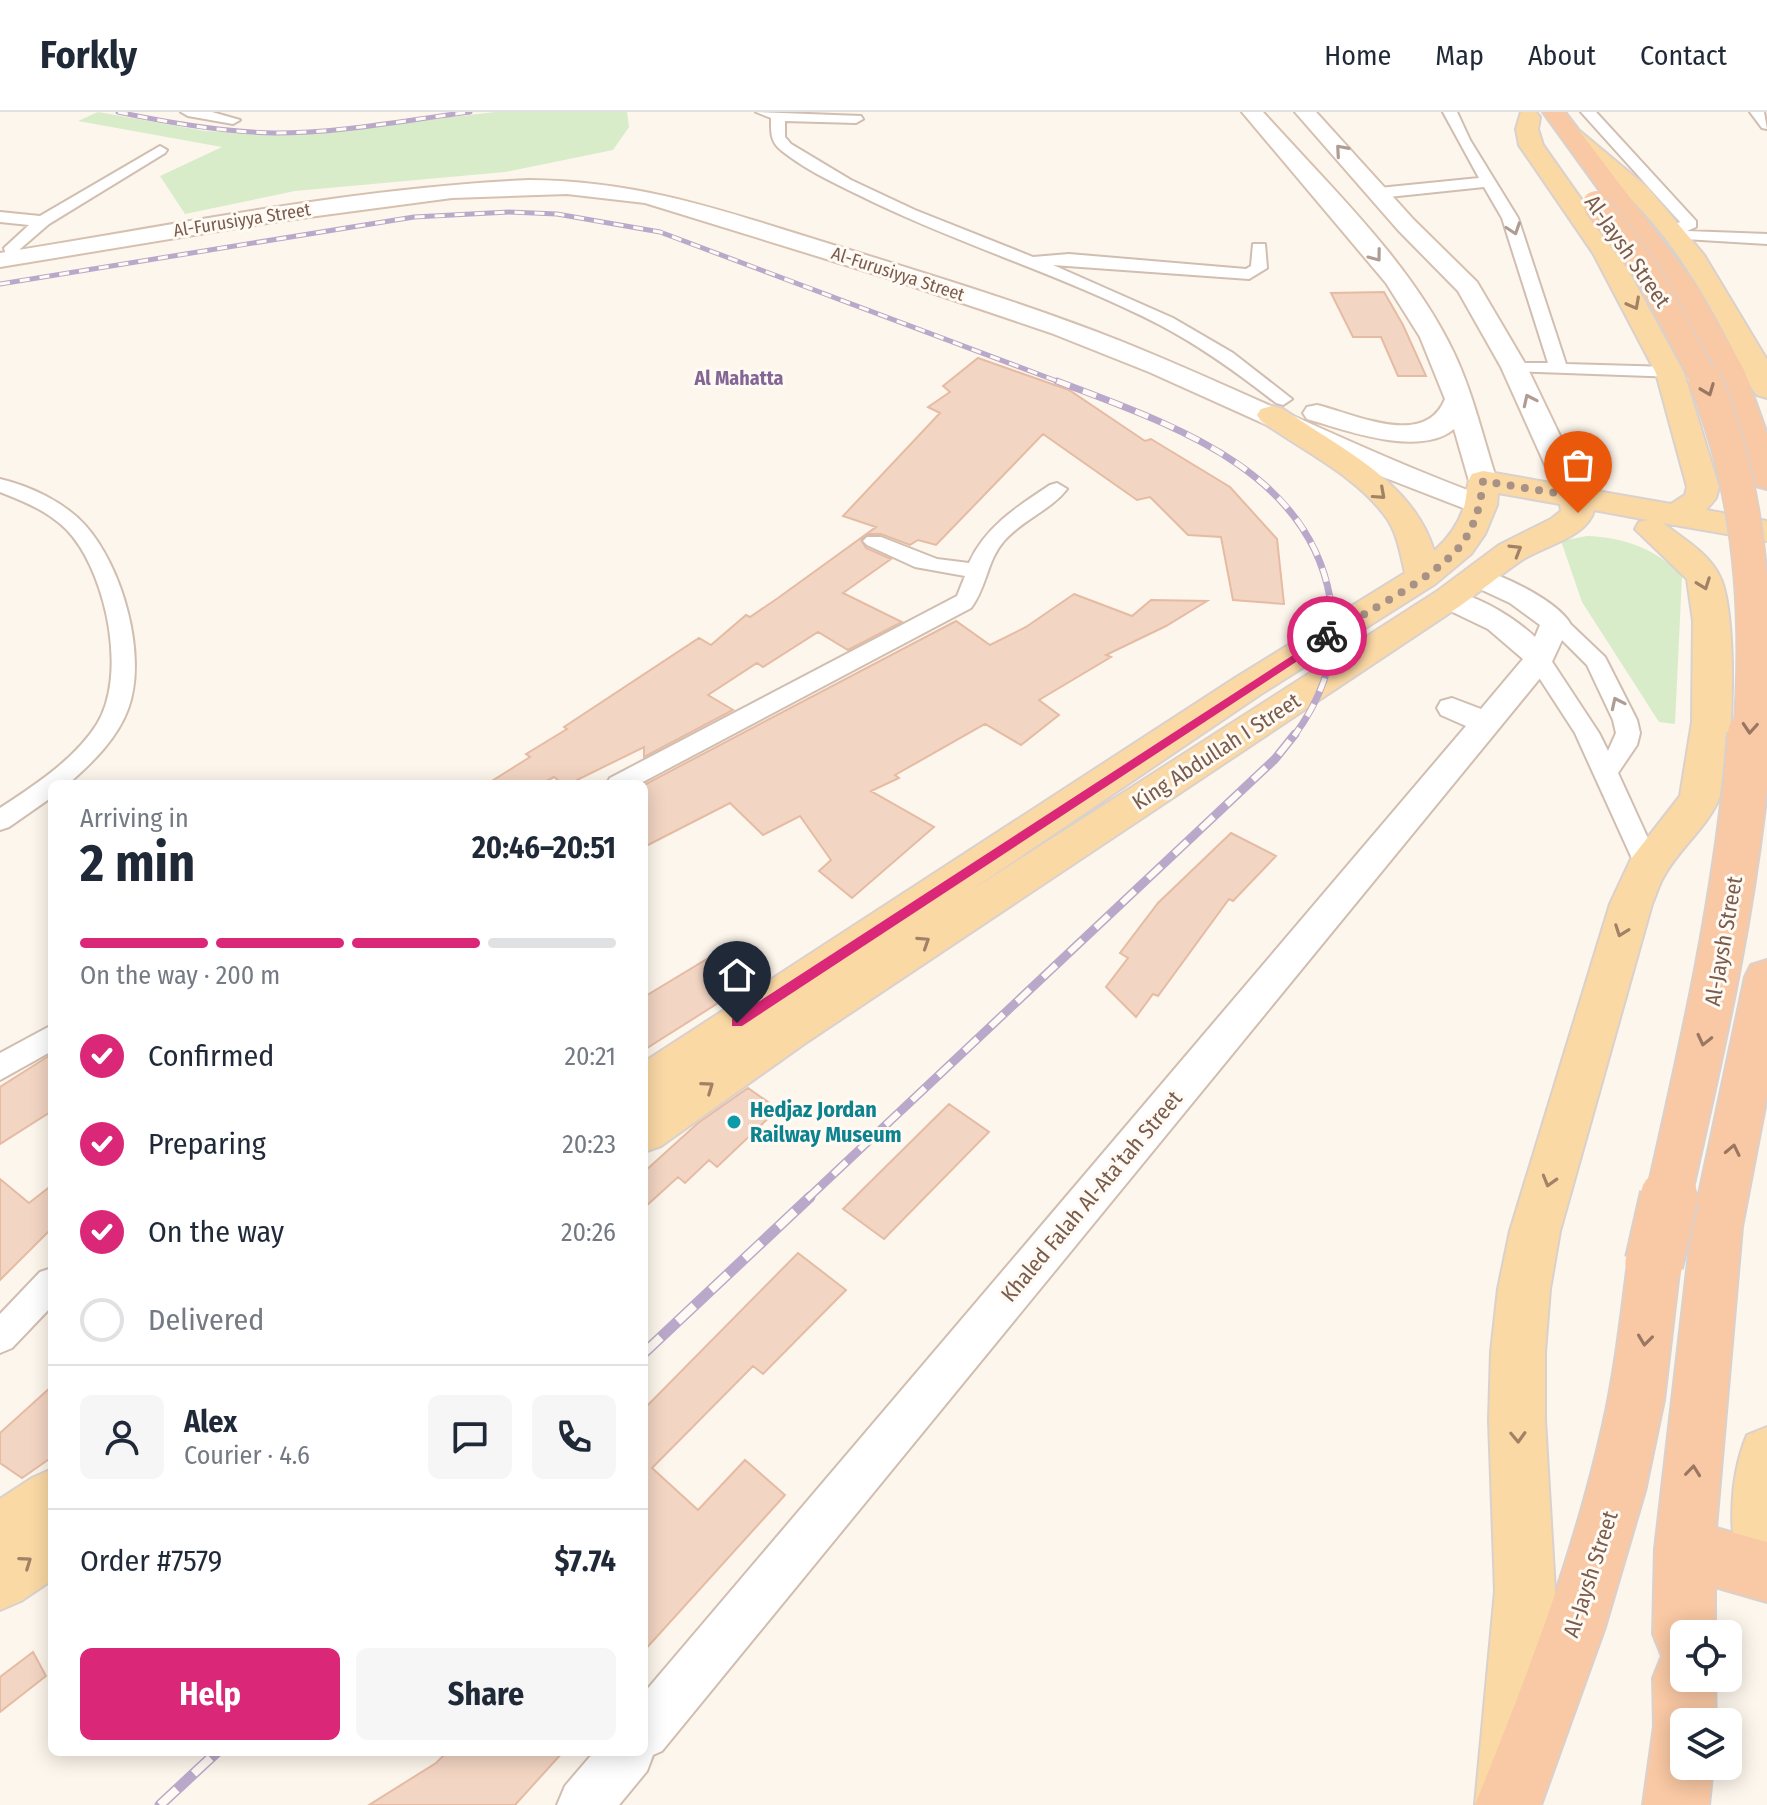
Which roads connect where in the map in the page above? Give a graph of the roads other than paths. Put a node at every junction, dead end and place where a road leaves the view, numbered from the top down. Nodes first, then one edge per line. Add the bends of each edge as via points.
1 (188, 112) edge
2 (1252, 112) edge
3 (1305, 112) edge
4 (1450, 112) edge
5 (1588, 112) edge
6 (1757, 112) edge
7 (770, 114) edge
8 (1536, 114) edge
9 (856, 119) dead end
10 (233, 120) dead end
11 (1767, 125) edge
12 (1573, 137) joint
13 (160, 150) dead end
14 (1489, 182) junction
15 (1379, 193) junction
16 (1630, 199) junction
17 (0, 217) edge
18 (43, 221) junction
19 (1673, 233) junction
20 (1767, 239) edge
21 (1259, 247) dead end
22 (6, 254) edge
23 (1028, 262) junction
24 (1514, 367) junction
25 (1559, 369) junction
26 (1670, 373) junction
27 (1767, 389) edge
28 (1458, 400) junction
29 (1277, 407) junction
30 (1317, 413) junction
31 (1428, 459) dead end
32 (1767, 479) edge
33 (0, 485) edge
34 (1473, 486) junction
35 (1057, 489) dead end
36 (1575, 506) junction
37 (1663, 522) junction
38 (1767, 531) edge
39 (874, 541) dead end
40 (1767, 548) edge
41 (976, 570) junction
42 (1450, 584) junction
43 (1556, 623) junction
44 (1539, 659) junction
45 (1605, 772) junction
46 (54, 780) edge
47 (627, 780) edge
48 (48, 785) edge
49 (0, 821) edge
50 (1648, 867) junction
51 (1767, 977) edge
52 (48, 1039) edge
53 (0, 1068) edge
54 (648, 1083) edge
55 (648, 1129) edge
56 (48, 1287) edge
57 (0, 1337) edge
58 (1767, 1455) edge
59 (48, 1501) edge
60 (0, 1534) edge
61 (48, 1547) edge
62 (1685, 1549) junction
63 (1767, 1571) edge
64 (0, 1580) edge
65 (1684, 1620) edge
66 (648, 1728) edge
67 (625, 1756) edge
68 (1679, 1780) edge
69 (584, 1805) edge
70 (1508, 1805) edge
71 (1676, 1805) edge

1 - 10 street
2 -> 28 main road via 1367,244 1404,295 1433,337
15 -> 3 main road
4 - 14 street
5 - 16 street
6 - 11 street
7 - 9 street
7 - 23 street via 786,147 868,197
8 - 12 highway
8 - 16 highway, Al-Jaysh Street
8 -> 26 main road via 1527,129 1531,145 1606,253
12 - 16 main road
13 - 18 street
14 - 15 street
14 -> 25 street via 1510,218
15 - 24 main road via 1468,287
16 - 19 main road
16 - 32 highway, Al-Jaysh Street via 1730,370
16 -> 70 highway, Al-Jaysh Street, bridge via 1648,273 1708,386 1733,461 1747,549 1754,681 1744,815 1716,989 1654,1263 1640,1379 1611,1511
17 - 18 street
18 - 22 street
19 - 20 street
19 - 27 main road via 1723,304
21 - 23 street via 1259,268 1249,274 1069,259
22 - 29 main road, Al-Furusiyya Street via 352,194 517,177 610,178 716,203 1034,306
23 - 29 street via 1166,320 1226,354
24 - 25 street
36 -> 24 main road
25 - 26 street
26 - 37 main road via 1703,487 1698,501
28 - 30 main road via 1445,422 1410,433
28 - 34 main road
29 - 30 main road, Al-Furusiyya Street
29 - 34 main road, Al-Furusiyya Street via 1426,484
29 -> 42 main road via 1384,496
30 - 31 main road, Al-Furusiyya Street
33 - 46 street via 52,509 78,530 99,562 119,629 124,675 108,727
34 - 36 main road, Al-Furusiyya Street
34 - 42 main road, King Abdullah I Street
35 - 41 street via 998,531
36 - 37 main road, Al-Furusiyya Street
42 -> 36 main road, King Abdullah I Street via 1511,552
37 - 38 main road, Al-Furusiyya Street
37 - 40 main road, Al-Furusiyya Street
37 -> 50 main road via 1706,583 1713,684 1707,777 1686,818
39 - 41 street via 919,563
41 - 47 street via 963,603
42 - 43 street via 1520,597
42 - 44 street
42 - 54 main road, King Abdullah I Street via 1222,703
55 -> 42 main road, King Abdullah I Street
43 - 44 street, Khaled Falah Al-Ata’tah Street
45 -> 43 street via 1625,745 1625,720 1597,662
44 - 45 street via 1577,714
44 - 66 street, Khaled Falah Al-Ata’tah Street via 1468,715
45 - 50 street
48 - 49 street
50 -> 70 main road via 1617,945 1535,1231 1524,1289 1517,1420 1524,1617
62 -> 51 highway via 1717,1227
52 - 53 street
56 - 57 street
58 - 63 main road via 1762,1518
59 - 60 main road
64 -> 61 main road
62 - 63 highway
62 - 65 highway
67 - 69 street
68 - 71 highway

